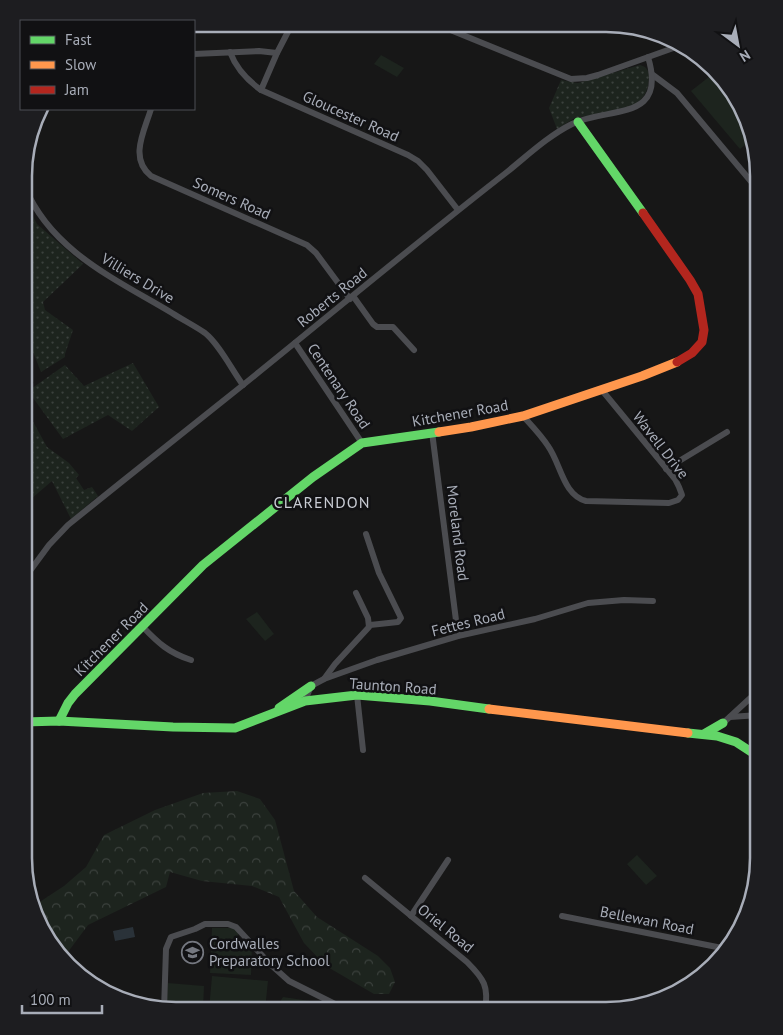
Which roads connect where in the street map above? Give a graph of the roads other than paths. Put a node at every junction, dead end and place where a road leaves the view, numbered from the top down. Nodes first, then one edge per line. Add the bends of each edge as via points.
1 (288, 32) edge
2 (455, 32) edge
3 (672, 48) edge
4 (230, 52) junction
5 (277, 53) junction
6 (195, 54) edge
7 (648, 57) junction
8 (653, 76) junction
9 (261, 90) junction
10 (151, 110) edge
11 (578, 122) junction
12 (750, 180) edge
13 (32, 202) edge
14 (458, 210) junction
15 (351, 298) junction
16 (295, 343) junction
17 (414, 350) dead end
18 (243, 385) junction
19 (601, 389) junction
20 (523, 416) junction
21 (432, 432) junction
22 (727, 432) dead end
23 (362, 443) junction
24 (666, 469) junction
25 (366, 534) dead end
26 (32, 568) edge
27 (356, 593) dead end
28 (653, 601) dead end
29 (370, 625) junction
30 (142, 626) junction
31 (458, 636) junction
32 (191, 660) dead end
33 (324, 679) junction
34 (310, 686) junction
35 (357, 695) junction
36 (750, 698) edge
37 (305, 701) junction
38 (273, 713) junction
39 (750, 716) edge
40 (726, 720) junction
41 (58, 721) junction
42 (32, 722) edge
43 (704, 734) junction
44 (717, 736) junction
45 (363, 750) dead end
46 (750, 751) edge
47 (448, 860) dead end
48 (365, 878) dead end
49 (411, 916) junction
50 (562, 916) dead end
51 (720, 948) edge
52 (164, 1001) edge
53 (332, 1002) edge
54 (485, 1002) edge

1 - 5 street
2 - 7 street via 571,79 587,78
3 - 7 street
4 - 5 street
4 - 6 street
4 - 9 street, Gloucester Road via 244,76
5 - 9 street
7 - 8 street
8 - 11 street, Roberts Road via 646,99 635,108
8 - 12 street via 677,94
9 - 14 street, Gloucester Road via 418,161
10 - 15 street, Somers Road via 138,153 143,169 151,176 308,245
11 - 14 street, Roberts Road via 554,136
11 - 19 street, Kitchener Road via 690,280 698,294 704,330 697,349 680,361
13 - 18 street, Villiers Drive via 54,234 75,253 206,334
14 - 15 street, Roberts Road
15 - 16 street, Roberts Road
15 - 17 street, Somers Road via 373,324 394,327
16 - 18 street, Roberts Road
16 - 23 street, Centenary Road
18 - 26 street, Roberts Road via 68,525
19 - 20 street, Kitchener Road
19 - 24 street, Wavell Drive
20 - 21 street, Kitchener Road
20 - 24 street, Wavell Drive via 549,448 571,492 586,502 674,503 680,498 681,491
21 - 23 street, Kitchener Road
21 - 31 street, Moreland Road
22 - 24 street
23 - 30 street, Kitchener Road via 313,477 203,565
25 - 29 street via 379,573 401,618 398,622
27 - 29 street
28 - 31 street, Fettes Road via 588,603
29 - 33 street
30 - 32 street via 176,656
30 - 41 street, Kitchener Road via 75,694
31 - 33 street, Fettes Road
33 - 34 street, Fettes Road
34 - 37 street
34 - 38 street
35 - 37 street, Taunton Road
35 - 43 street, Taunton Road
35 - 45 street
36 - 40 street
37 - 38 street, Taunton Road
38 - 41 street, Taunton Road via 245,725 222,729
39 - 40 street
40 - 43 street
40 - 44 street
41 - 42 street, Taunton Road
43 - 44 street, Taunton Road
44 - 46 street, Taunton Road
47 - 49 street
48 - 49 street, Oriel Road
49 - 54 street, Oriel Road via 478,973 484,981
50 - 51 street, Bellewan Road
52 - 53 street via 169,939 175,934 212,923 236,927 288,981

